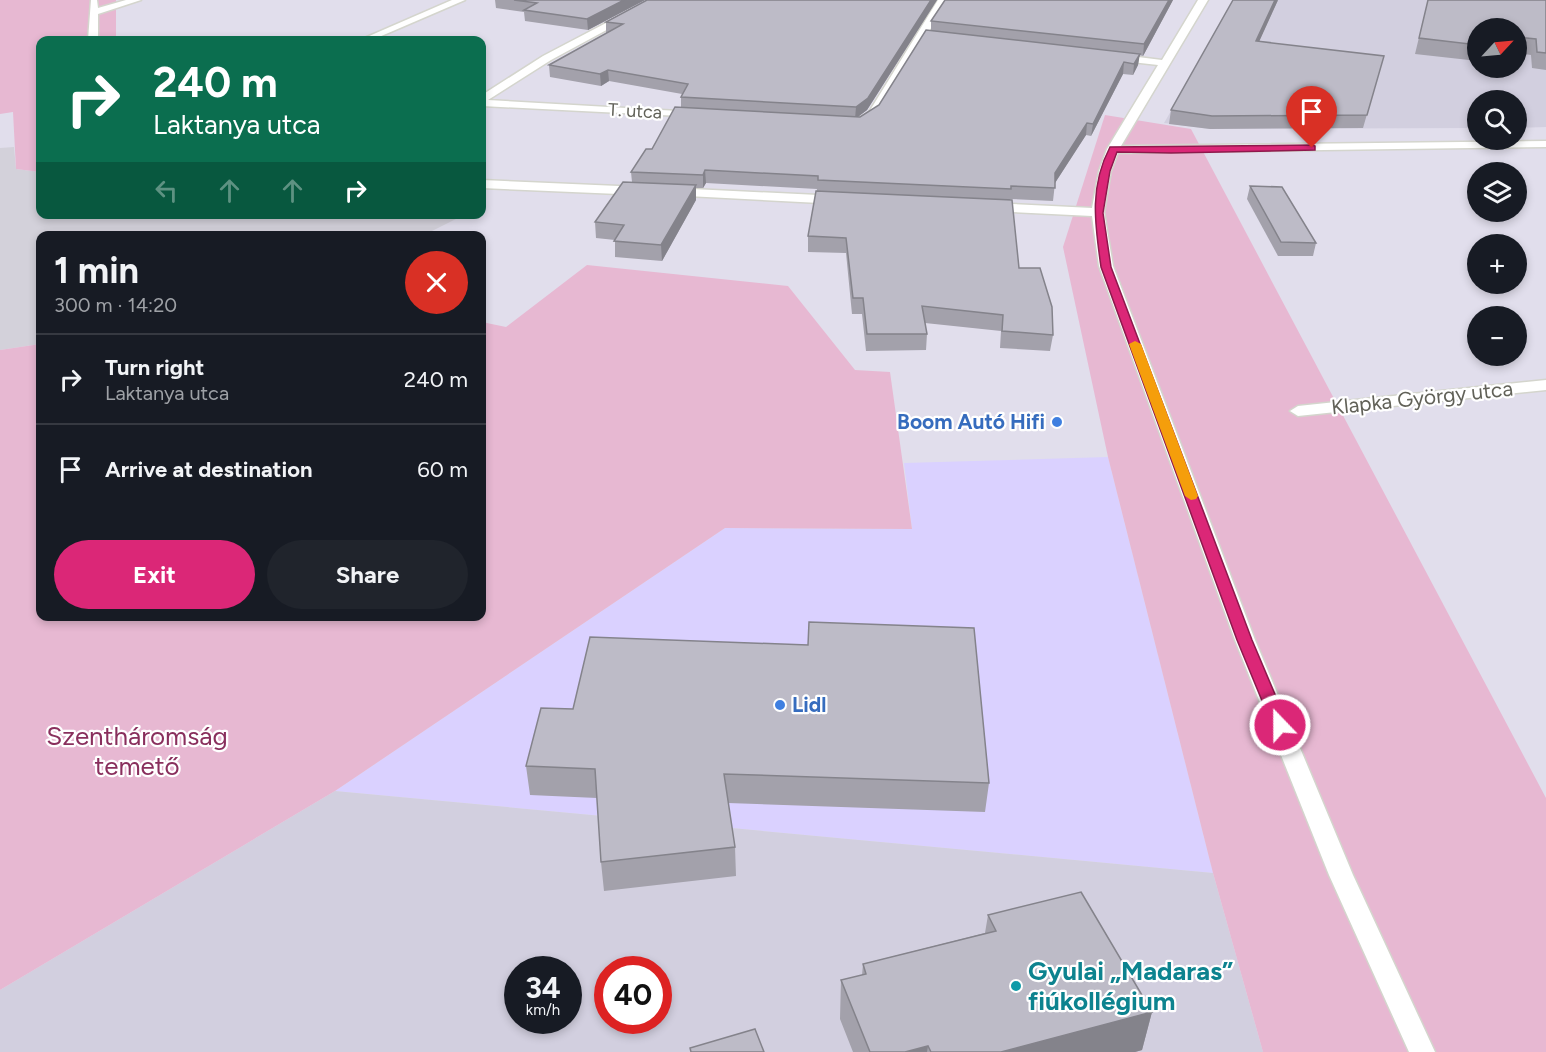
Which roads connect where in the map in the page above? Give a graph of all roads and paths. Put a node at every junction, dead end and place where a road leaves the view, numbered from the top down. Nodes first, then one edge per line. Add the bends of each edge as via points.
1 (94, 0) edge
2 (136, 0) edge
3 (460, 0) edge
4 (657, 0) edge
5 (943, 0) edge
6 (1203, 0) edge
7 (93, 12) junction
8 (93, 36) edge
9 (374, 36) edge
10 (1107, 56) edge
11 (1165, 63) junction
12 (486, 98) edge
13 (486, 101) edge
14 (705, 115) edge
15 (846, 123) edge
16 (1546, 144) edge
17 (1113, 149) junction
18 (486, 184) edge
19 (852, 201) edge
20 (981, 207) edge
21 (1098, 213) junction
22 (1546, 385) edge
23 (1298, 411) dead end
24 (1422, 1052) edge

1 - 7 street
2 - 7 street
3 - 9 street
4 - 12 street via 547,58
5 - 15 street via 928,36 873,114 858,124
6 - 11 street
7 - 8 street
10 - 11 street
11 - 17 street
13 - 14 street, T. utca
16 - 17 street
17 - 21 street
18 - 19 street
20 - 21 street
21 - 24 street via 1106,267 1245,640 1341,875
22 - 23 street, Klapka György utca

